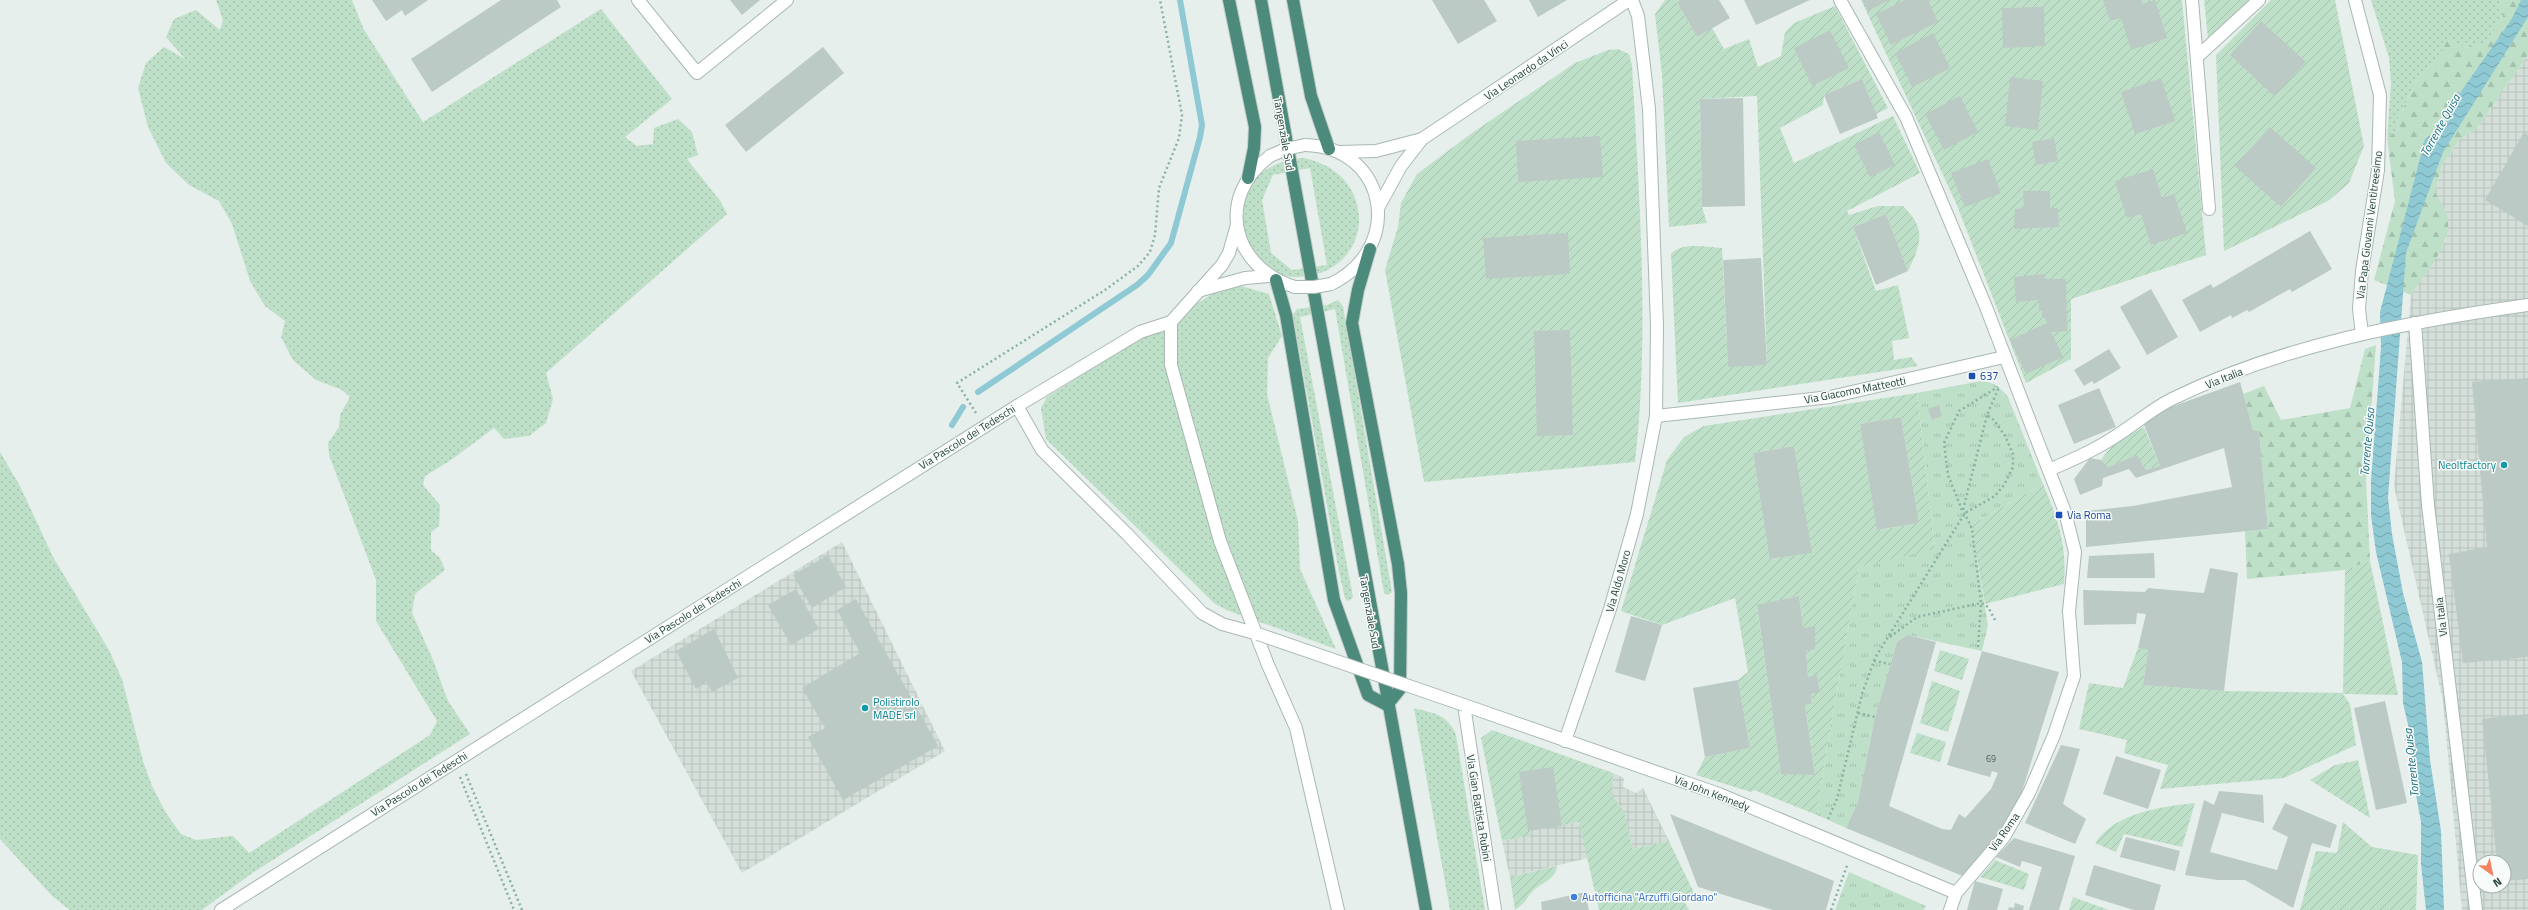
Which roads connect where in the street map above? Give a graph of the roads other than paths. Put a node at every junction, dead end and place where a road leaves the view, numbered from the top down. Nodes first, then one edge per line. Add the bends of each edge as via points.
1 (638, 0) edge
2 (787, 0) edge
3 (1229, 0) edge
4 (1261, 0) edge
5 (1294, 0) edge
6 (1629, 0) edge
7 (1632, 0) edge
8 (1840, 0) edge
9 (2192, 0) edge
10 (2259, 0) edge
11 (2355, 0) edge
12 (2197, 57) junction
13 (1422, 139) junction
14 (1329, 149) junction
15 (1248, 178) junction
16 (1378, 208) junction
17 (2209, 209) dead end
18 (1237, 225) junction
19 (1370, 249) junction
20 (1272, 278) junction
21 (1197, 292) junction
22 (2528, 304) edge
23 (1172, 322) junction
24 (2415, 323) junction
25 (2362, 334) junction
26 (2004, 356) junction
27 (1017, 406) junction
28 (1656, 416) junction
29 (2049, 470) junction
30 (1258, 634) junction
31 (1387, 705) junction
32 (1464, 705) junction
33 (1565, 741) junction
34 (1956, 893) junction
35 (220, 910) edge
36 (1338, 910) edge
37 (1426, 910) edge
38 (1495, 910) edge
39 (1950, 910) edge
40 (2476, 910) edge

1 - 2 street via 697,73
3 - 15 highway via 1255,127
4 - 31 highway, Tangenziale Sud
5 - 14 highway via 1311,96
6 - 13 street, Via Leonardo da Vinci
7 - 28 street, Via Aldo Moro via 1638,16 1649,109 1657,324
8 - 26 street, Via Roma via 1906,117
9 - 12 street
10 - 12 street
11 - 25 street, Via Papa Giovanni Ventitreesimo via 2380,94 2378,170 2362,271 2359,309 2358,323
12 - 17 street
13 - 14 street, Via Leonardo da Vinci via 1376,151
13 - 16 street, Via Leonardo da Vinci via 1400,166
14 - 15 street, bridge via 1294,146 1278,151 1262,161
14 - 16 street via 1362,170 1375,194
15 - 18 street via 1238,198
16 - 19 street via 1376,233
18 - 20 street via 1239,237 1247,254
18 - 21 street via 1226,259
19 - 20 street, bridge via 1349,274 1331,284 1295,287
19 - 31 highway via 1352,323 1398,564 1401,592 1400,688
20 - 21 street via 1245,278
20 - 31 highway via 1286,315 1334,600 1368,695
21 - 23 street
22 - 24 street, Via Italia
23 - 27 street, Via Pascolo dei Tedeschi via 1140,332
23 - 30 street via 1171,365 1220,541
24 - 25 street, Via Italia
24 - 40 street, Via Italia via 2428,505
25 - 29 street, Via Italia via 2232,373 2170,400 2115,437
26 - 28 street, Via Giacomo Matteotti via 1830,397
26 - 29 street, Via Roma
27 - 30 street, Via John Kennedy via 1042,450 1202,613 1222,624
27 - 35 street, Via Pascolo dei Tedeschi
28 - 33 street, Via Aldo Moro via 1637,514 1614,595
29 - 34 street, Via Roma via 2065,512 2076,552 2069,610 2074,676 2054,735 2029,793 2004,837
30 - 32 street, Via John Kennedy, bridge
30 - 36 street via 1268,665 1296,728
31 - 37 highway, Tangenziale Sud
32 - 33 street, Via John Kennedy
32 - 38 street, Via Gian Battista Rubini
33 - 34 street, Via John Kennedy via 1719,794
34 - 39 street, Via Roma

